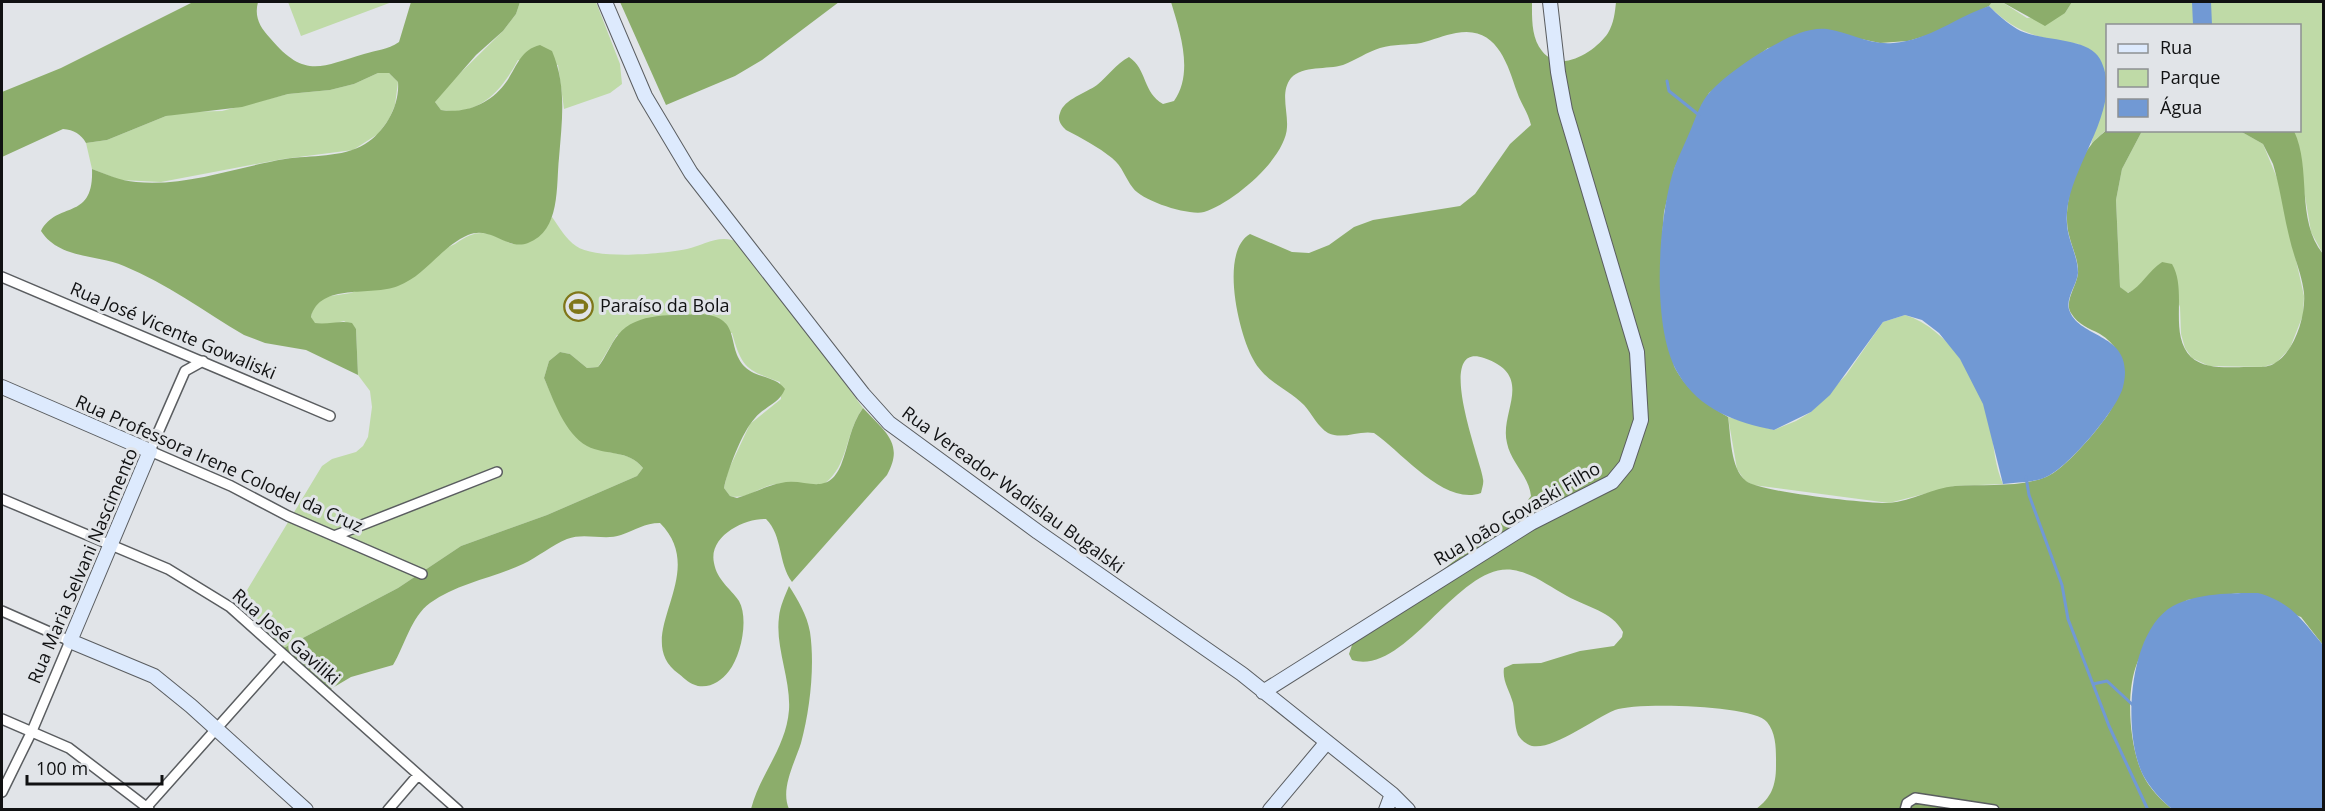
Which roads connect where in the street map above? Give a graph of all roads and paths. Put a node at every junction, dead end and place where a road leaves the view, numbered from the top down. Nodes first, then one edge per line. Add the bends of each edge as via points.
1 (605, 2) edge
2 (1550, 2) edge
3 (2, 278) edge
4 (203, 361) junction
5 (2, 387) edge
6 (330, 416) dead end
7 (150, 452) junction
8 (497, 472) dead end
9 (2, 499) edge
10 (334, 536) junction
11 (110, 546) junction
12 (422, 574) dead end
13 (2, 612) edge
14 (70, 641) junction
15 (283, 654) junction
16 (1263, 692) junction
17 (2, 719) edge
18 (216, 730) junction
19 (33, 731) junction
20 (1327, 742) junction
21 (418, 775) junction
22 (2, 792) edge
23 (1392, 794) junction
24 (147, 809) edge
25 (306, 810) edge
26 (388, 810) edge
27 (458, 810) edge
28 (1270, 810) edge
29 (1386, 810) edge
30 (1407, 810) edge
31 (1905, 810) edge
32 (1994, 810) edge

1 - 16 street, Rua Vereador Wadislau Bugalski via 645,96 691,172 889,423
2 - 16 street, Rua João Govaski Filho via 1565,110 1637,352 1641,420 1626,465 1612,482 1531,523
3 - 4 street, Rua José Vicente Gowaliski
4 - 6 street, Rua José Vicente Gowaliski
4 - 7 street, Rua Maria Selvani Nascimento via 185,371
5 - 7 street, Rua Professora Irene Colodel da Cruz
7 - 10 street, Rua Professora Irene Colodel da Cruz
7 - 11 street, Rua Maria Selvani Nascimento
8 - 10 street
9 - 11 street, Rua José Gaviliki
10 - 12 street, Rua Professora Irene Colodel da Cruz
11 - 14 street, Rua Maria Selvani Nascimento
11 - 15 street, Rua José Gaviliki via 168,569 230,607
13 - 14 street
14 - 18 street via 154,676
14 - 19 street, Rua Maria Selvani Nascimento
15 - 18 street
15 - 21 street, Rua José Gaviliki
16 - 20 street, Rua Vereador Wadislau Bugalski
17 - 19 street
18 - 24 street
18 - 25 street
19 - 22 street, Rua Maria Selvani Nascimento
19 - 24 street via 69,748
20 - 23 street, Rua Vereador Wadislau Bugalski
20 - 28 street
21 - 26 street
21 - 27 street, Rua José Gaviliki
23 - 29 street
23 - 30 street, Rua Vereador Wadislau Bugalski
31 - 32 street via 1915,798

